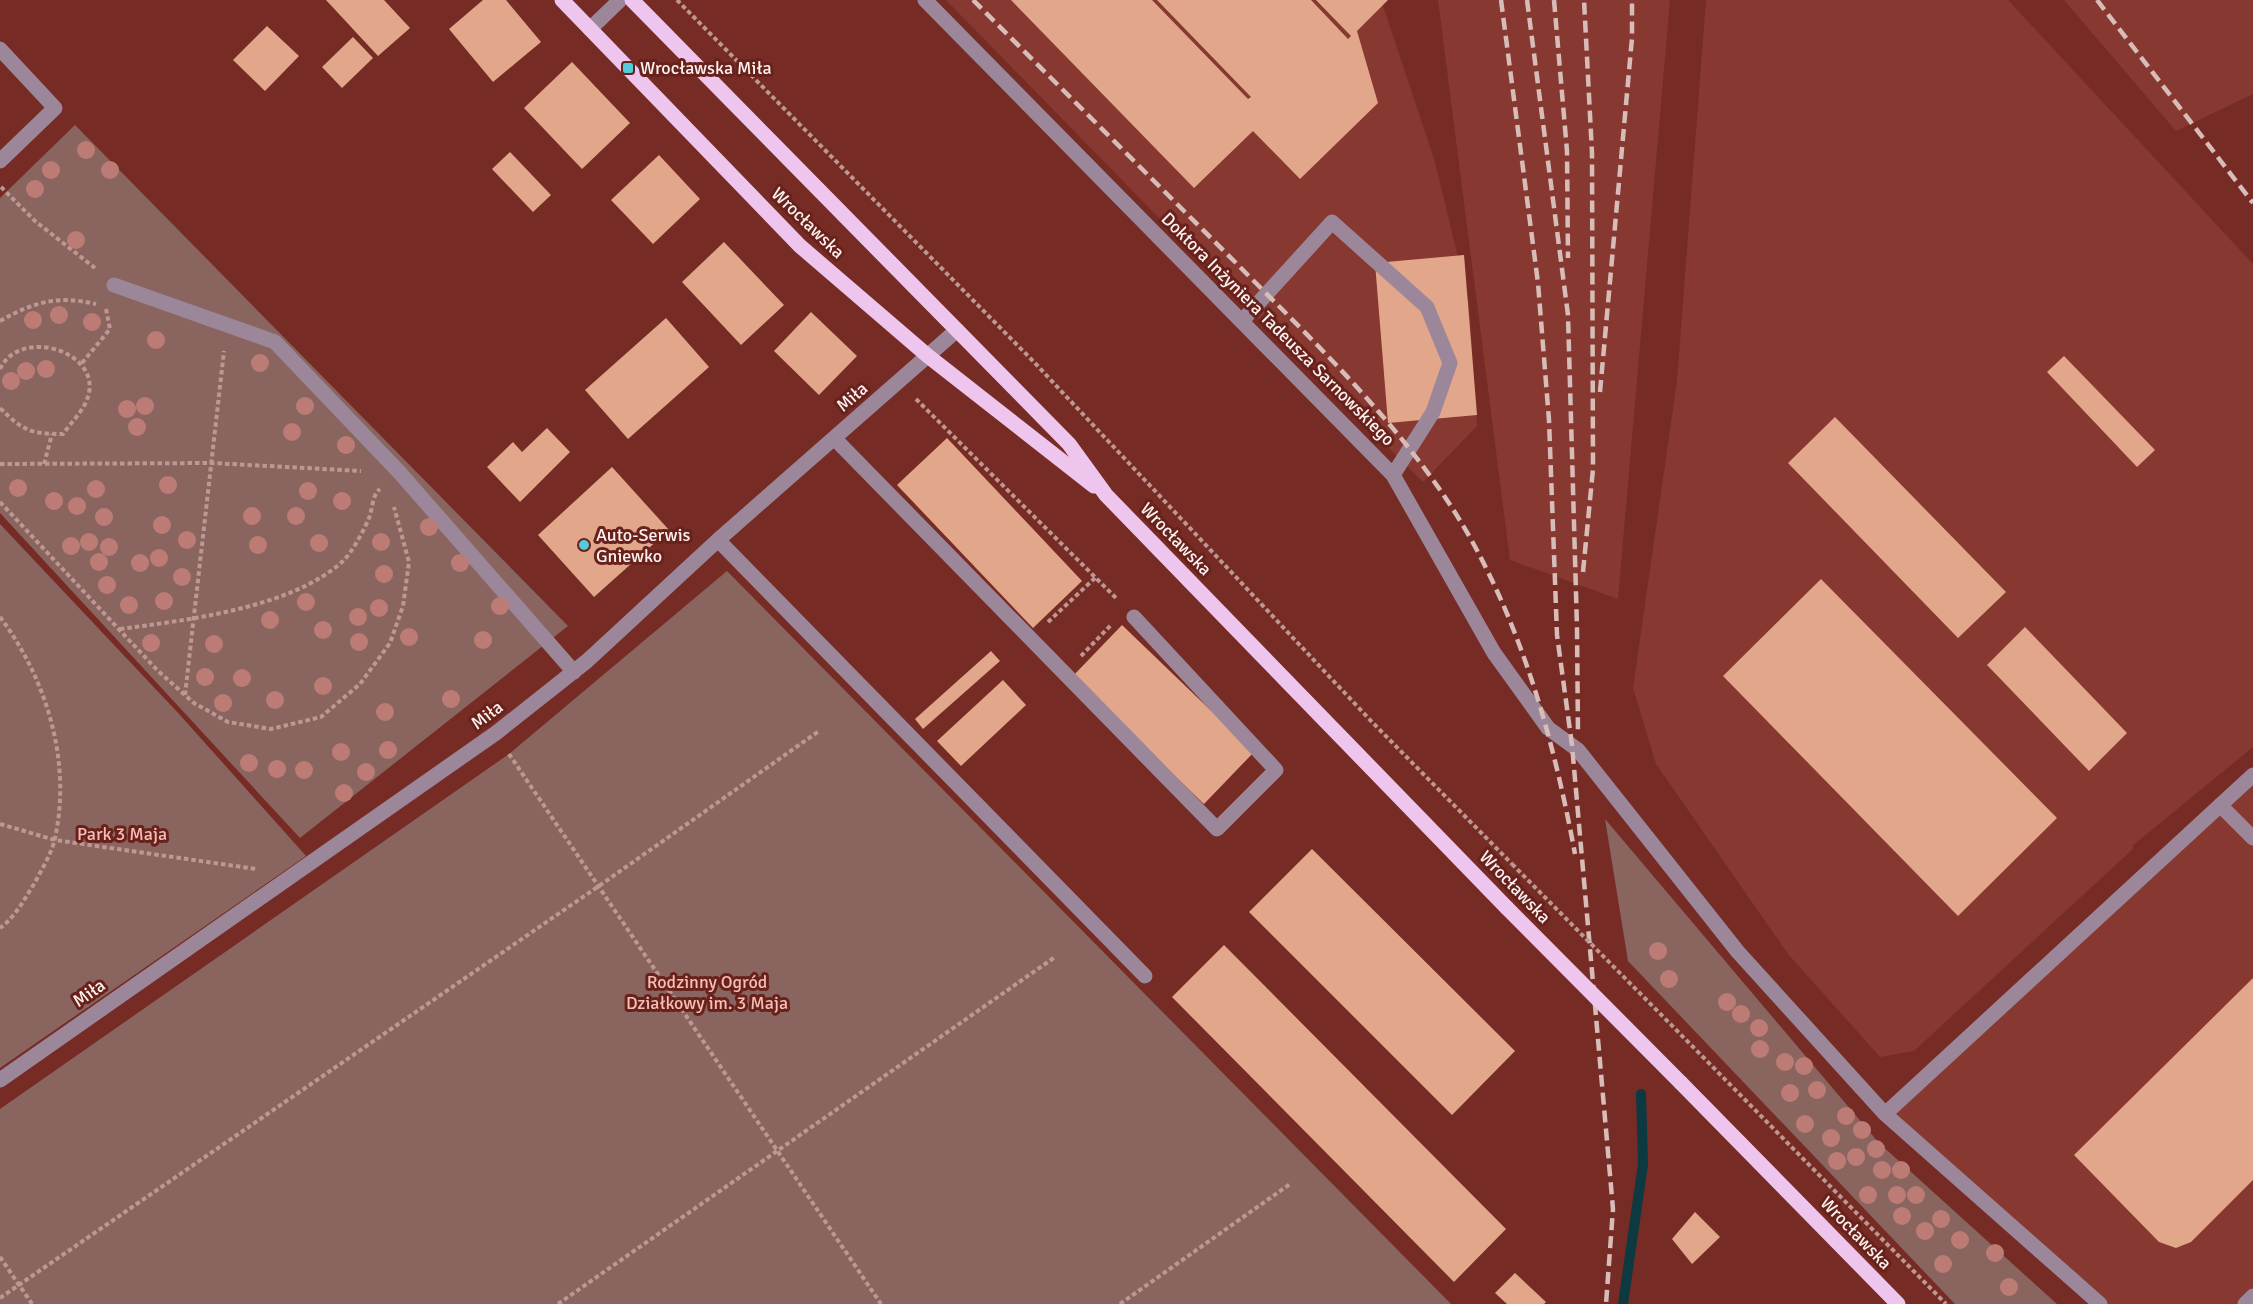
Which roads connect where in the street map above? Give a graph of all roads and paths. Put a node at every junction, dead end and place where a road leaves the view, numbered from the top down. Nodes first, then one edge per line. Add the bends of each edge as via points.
1 (562, 0) edge
2 (620, 0) edge
3 (632, 0) edge
4 (925, 0) edge
5 (590, 29) junction
6 (0, 49) edge
7 (0, 161) edge
8 (0, 186) edge
9 (114, 285) joint
10 (0, 321) edge
11 (1242, 321) junction
12 (227, 327) junction
13 (957, 330) junction
14 (928, 356) junction
15 (82, 363) junction
16 (0, 369) edge
17 (898, 382) junction
18 (0, 408) edge
19 (52, 434) junction
20 (834, 438) junction
21 (212, 463) junction
22 (0, 464) edge
23 (44, 464) junction
24 (400, 473) junction
25 (1393, 475) junction
26 (1106, 495) junction
27 (0, 502) edge
28 (718, 540) junction
29 (1096, 577) junction
30 (1130, 613) junction
31 (0, 616) edge
32 (194, 619) junction
33 (119, 630) junction
34 (1031, 639) junction
35 (573, 672) junction
36 (1064, 673) junction
37 (185, 695) junction
38 (819, 731) dead end
39 (509, 754) dead end
40 (2253, 775) edge
41 (2220, 805) junction
42 (0, 824) edge
43 (2253, 838) edge
44 (55, 840) junction
45 (1512, 864) dead end
46 (292, 874) junction
47 (599, 886) junction
48 (0, 928) edge
49 (1055, 957) dead end
50 (1145, 976) dead end
51 (0, 1080) edge
52 (1885, 1114) junction
53 (777, 1150) junction
54 (1290, 1184) dead end
55 (0, 1257) edge
56 (19, 1285) junction
57 (2253, 1296) edge
58 (0, 1298) edge
59 (32, 1304) edge
60 (558, 1304) edge
61 (881, 1304) edge
62 (1120, 1304) edge
63 (1898, 1304) edge
64 (1946, 1304) edge
65 (2100, 1304) edge
66 (2245, 1304) edge

1 - 5 main road, Wrocławska
2 - 5 street
3 - 13 main road, Wrocławska
4 - 11 street, Doktora Inżyniera Tadeusza Sarnowskiego
5 - 14 main road, Wrocławska via 800,246
6 - 7 street via 55,108
8 - 9 path via 35,221
9 - 12 street
10 - 15 path via 27,307 70,298 106,306 110,329
11 - 25 street, Doktora Inżyniera Tadeusza Sarnowskiego
11 - 25 street via 1332,222 1427,307 1450,363 1433,412
12 - 21 path
12 - 24 street via 275,342
13 - 14 street, Miła
13 - 26 main road, Wrocławska via 1069,444
14 - 17 street, Miła
14 - 26 main road, Wrocławska
15 - 16 path via 64,351 38,347 15,352
15 - 19 path via 90,385 86,402 63,434
17 - 20 street, Miła
17 - 29 path
18 - 19 path via 19,427 37,434
19 - 23 path
20 - 28 street, Miła
20 - 34 street
21 - 23 path
21 - 24 path
21 - 32 path
22 - 23 path
24 - 32 path via 376,492 369,518 345,560 306,587
24 - 35 street
24 - 37 path via 392,494 409,562 403,606 390,643 360,684 321,717 271,729 228,722
25 - 52 street, Doktora Inżyniera Tadeusza Sarnowskiego via 1494,653 1548,728 1578,750 1738,952
26 - 63 main road, Wrocławska, bridge
27 - 33 path
28 - 35 street, Miła
28 - 50 street
29 - 30 path
29 - 34 path
30 - 36 path
30 - 36 street via 1276,770 1217,829
31 - 44 path via 13,633 53,722 60,802
32 - 33 path
32 - 37 path
33 - 37 path
34 - 36 street
35 - 46 street, Miła via 496,733
38 - 47 path
39 - 47 path
40 - 41 street
41 - 43 street
41 - 52 street
42 - 44 path
44 - 46 path
44 - 48 path via 22,904
45 - 64 path, bridge
46 - 51 street, Miła
47 - 53 path
47 - 56 path
49 - 53 path
52 - 65 street, Doktora Inżyniera Tadeusza Sarnowskiego
53 - 60 path
53 - 61 path
54 - 62 path
55 - 56 path
56 - 58 path
56 - 59 path
57 - 66 street

